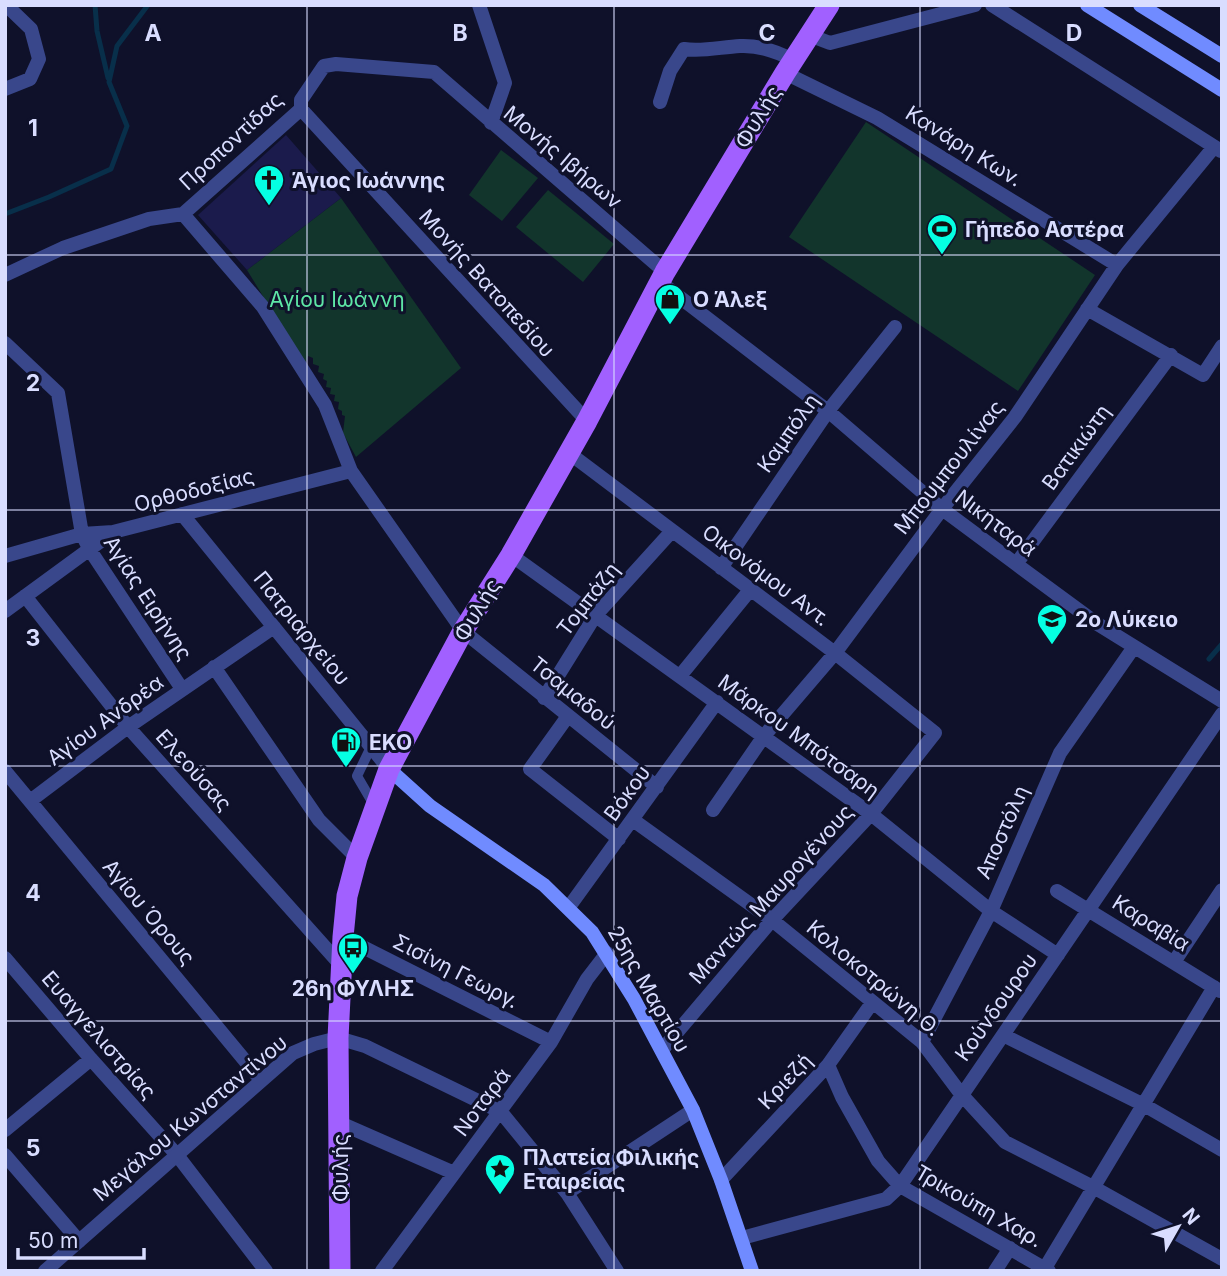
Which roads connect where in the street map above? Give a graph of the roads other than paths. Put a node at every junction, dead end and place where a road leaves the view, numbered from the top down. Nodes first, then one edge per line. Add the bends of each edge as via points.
1 (6, 5) edge
2 (480, 5) edge
3 (975, 5) edge
4 (992, 5) edge
5 (1087, 5) edge
6 (1140, 5) edge
7 (826, 8) edge
8 (809, 35) junction
9 (1222, 56) edge
10 (789, 66) junction
11 (434, 72) joint
12 (5, 89) edge
13 (1222, 90) edge
14 (660, 102) dead end
15 (301, 109) junction
16 (491, 123) junction
17 (1218, 150) edge
18 (183, 214) junction
19 (1117, 265) junction
20 (5, 275) edge
21 (662, 277) junction
22 (1087, 309) junction
23 (895, 327) dead end
24 (5, 343) edge
25 (1222, 346) edge
26 (1171, 355) junction
27 (828, 411) junction
28 (587, 421) junction
29 (569, 453) junction
30 (351, 471) junction
31 (942, 509) junction
32 (182, 514) junction
33 (672, 531) junction
34 (113, 532) junction
35 (82, 534) junction
36 (90, 550) junction
37 (511, 555) junction
38 (5, 556) edge
39 (1016, 564) junction
40 (721, 568) junction
41 (750, 590) junction
42 (25, 596) junction
43 (5, 611) edge
44 (595, 616) junction
45 (274, 627) junction
46 (463, 631) junction
47 (1134, 647) junction
48 (835, 653) junction
49 (214, 667) junction
50 (680, 676) junction
51 (182, 689) junction
52 (544, 698) junction
53 (1222, 701) edge
54 (717, 702) junction
55 (1222, 714) edge
56 (568, 716) junction
57 (128, 727) junction
58 (935, 733) joint
59 (764, 736) junction
60 (371, 747) junction
61 (389, 769) junction
62 (5, 771) edge
63 (657, 787) junction
64 (30, 801) junction
65 (375, 806) junction
66 (713, 810) dead end
67 (871, 814) junction
68 (633, 820) junction
69 (620, 839) junction
70 (357, 858) junction
71 (1222, 890) edge
72 (1057, 891) dead end
73 (569, 907) junction
74 (1090, 910) junction
75 (991, 911) junction
76 (772, 920) junction
77 (343, 937) junction
78 (607, 953) junction
79 (1058, 955) junction
80 (5, 958) edge
81 (1174, 962) junction
82 (340, 964) junction
83 (1218, 990) edge
84 (872, 1003) junction
85 (1003, 1035) junction
86 (338, 1038) junction
87 (551, 1042) junction
88 (922, 1042) junction
89 (662, 1050) junction
90 (91, 1059) junction
91 (828, 1065) junction
92 (261, 1080) junction
93 (961, 1094) junction
94 (1144, 1105) junction
95 (693, 1110) junction
96 (501, 1112) junction
97 (340, 1123) junction
98 (5, 1130) edge
99 (1222, 1150) edge
100 (5, 1155) edge
101 (177, 1155) junction
102 (454, 1173) junction
103 (721, 1180) junction
104 (900, 1186) junction
105 (1093, 1187) junction
106 (567, 1193) junction
107 (742, 1238) junction
108 (79, 1241) junction
109 (1010, 1248) junction
110 (1222, 1259) edge
111 (385, 1270) edge
112 (1047, 1270) edge
113 (45, 1271) edge
114 (266, 1271) edge
115 (340, 1271) edge
116 (617, 1271) edge
117 (752, 1271) edge
118 (995, 1271) edge

1 - 12 street via 31,29 39,59 30,79
2 - 16 street via 506,83
3 - 8 street via 830,43
4 - 17 street
5 - 13 main road
6 - 9 main road
7 - 8 main road, Φυλής
8 - 10 main road, Φυλής
10 - 14 street, Κανάρη Κων. via 759,47 684,49 670,71
10 - 19 street, Κανάρη Κων.
10 - 21 main road, Φυλής
11 - 15 street, Προποντίδας via 324,66 301,100
11 - 16 street, Μονής Ιβήρων
15 - 18 street, Προποντίδας
15 - 28 street, Μονής Βατοπεδίου
16 - 21 street, Μονής Ιβήρων
17 - 19 street, Μπουμπουλίνας
18 - 20 street, Προποντίδας via 149,219 63,248
18 - 30 street via 263,307 325,405
19 - 22 street, Μπουμπουλίνας
21 - 27 street, Νικηταρά
21 - 28 main road, Φυλής
22 - 26 street
22 - 31 street, Μπουμπουλίνας via 1015,417
23 - 27 street, Καμπόλη
24 - 35 street, Αγίας Ειρήνης via 58,393
25 - 26 street via 1203,375
26 - 39 street, Βατικιώτη
27 - 31 street, Νικηταρά
27 - 40 street, Καμπόλη
28 - 29 main road, Φυλής
29 - 33 street, Οικονόμου Αντ.
29 - 37 main road, Φυλής
30 - 32 street, Ορθοδοξίας
30 - 46 street
31 - 39 street, Νικηταρά
31 - 48 street, Μπουμπουλίνας
32 - 34 street, Ορθοδοξίας
32 - 45 street, Πατριαρχείου
33 - 40 street, Οικονόμου Αντ.
33 - 44 street, Τομπάζη
34 - 35 street, Ορθοδοξίας
34 - 36 street
35 - 36 street, Αγίας Ειρήνης
35 - 38 street, Ορθοδοξίας
36 - 42 street
36 - 51 street, Αγίας Ειρήνης
37 - 44 street, Μάρκου Μπότσαρη
37 - 46 main road, Φυλής
39 - 47 street, Νικηταρά
40 - 41 street, Οικονόμου Αντ.
41 - 48 street, Οικονόμου Αντ.
41 - 50 street
42 - 43 street
42 - 57 street, Ελεούσας
44 - 50 street, Μάρκου Μπότσαρη
44 - 52 street, Τομπάζη
45 - 49 street, Αγίου Ανδρέα
45 - 60 street, Πατριαρχείου
46 - 52 street, Τσαμαδού
46 - 61 main road, Φυλής
47 - 53 street, Νικηταρά
47 - 75 street, Αποστόλη via 1060,753
48 - 58 street, Οικονόμου Αντ.
48 - 59 street, Μπουμπουλίνας
49 - 51 street, Αγίου Ανδρέα
49 - 70 street, Αγίας Ειρήνης via 320,820
50 - 54 street, Μάρκου Μπότσαρη
51 - 57 street, Αγίου Ανδρέα
52 - 56 street, Τσαμαδού
54 - 59 street, Μάρκου Μπότσαρη
54 - 63 street, Βόκου
55 - 74 street, Κούνδουρου
56 - 63 street, Τσαμαδού
56 - 69 street via 530,769
57 - 64 street, Αγίου Ανδρέα
57 - 82 street, Ελεούσας
58 - 67 street, Μαντώς Μαυρογένους
59 - 66 street, Μπουμπουλίνας
59 - 67 street, Μάρκου Μπότσαρη
60 - 61 street, Πατριαρχείου
60 - 65 lane via 357,776
61 - 65 main road, Φυλής
61 - 73 main road, 25ης Μαρτίου via 430,806
62 - 64 street, Αγίου Όρους
63 - 68 street, Βόκου
64 - 92 street, Αγίου Όρους
65 - 70 main road, Φυλής
67 - 75 street, Μάρκου Μπότσαρη
67 - 76 street, Μαντώς Μαυρογένους
68 - 69 street, Βόκου
68 - 76 street, Κολοκοτρώνη Θ.
69 - 73 street, Βόκου
70 - 77 main road, Φυλής
71 - 81 street
72 - 74 street, Καραβία
73 - 78 main road, 25ης Μαρτίου
74 - 79 street, Κούνδουρου
74 - 81 street, Καραβία
75 - 79 street, Μάρκου Μπότσαρη
75 - 88 street, Αποστόλη
76 - 84 street, Κολοκοτρώνη Θ.
76 - 89 street, Μαντώς Μαυρογένους
77 - 82 main road, Φυλής
77 - 87 street, Σισίνη Γεωργ.
78 - 87 street, Νοταρά
78 - 89 main road, 25ης Μαρτίου
79 - 85 street, Κούνδουρου
80 - 90 street, Ευαγγελιστρίας
81 - 83 street, Καραβία
82 - 86 main road, Φυλής
83 - 94 street
84 - 88 street, Κολοκοτρώνη Θ.
84 - 91 street, Κριεζή
85 - 93 street, Κούνδουρου
85 - 94 street
86 - 92 street, Μεγάλου Κωνσταντίνου via 293,1053
86 - 96 street via 365,1046
86 - 97 main road, Φυλής
87 - 96 street, Νοταρά
88 - 93 street, Κολοκοτρώνη Θ.
89 - 95 main road, 25ης Μαρτίου
90 - 98 street
90 - 101 street, Ευαγγελιστρίας
91 - 103 street, Κριεζή
91 - 104 street, Τρικούπη Χαρ. via 878,1161
92 - 101 street, Μεγάλου Κωνσταντίνου
93 - 104 street, Κούνδουρου
93 - 105 street, Κολοκοτρώνη Θ. via 1005,1142
94 - 99 street
94 - 105 street
95 - 103 main road, 25ης Μαρτίου
95 - 106 street
96 - 102 street, Νοταρά
96 - 106 street
97 - 102 street
97 - 115 main road, Φυλής
100 - 108 street
101 - 108 street, Μεγάλου Κωνσταντίνου
101 - 114 street, Ευαγγελιστρίας
102 - 111 street, Νοταρά
103 - 107 main road, 25ης Μαρτίου
104 - 107 street, Κούνδουρου via 886,1199
104 - 109 street, Τρικούπη Χαρ.
105 - 110 street, Κολοκοτρώνη Θ.
105 - 112 street
106 - 116 street
107 - 117 main road, 25ης Μαρτίου
108 - 113 street, Μεγάλου Κωνσταντίνου
109 - 112 street, Τρικούπη Χαρ.
109 - 118 street

